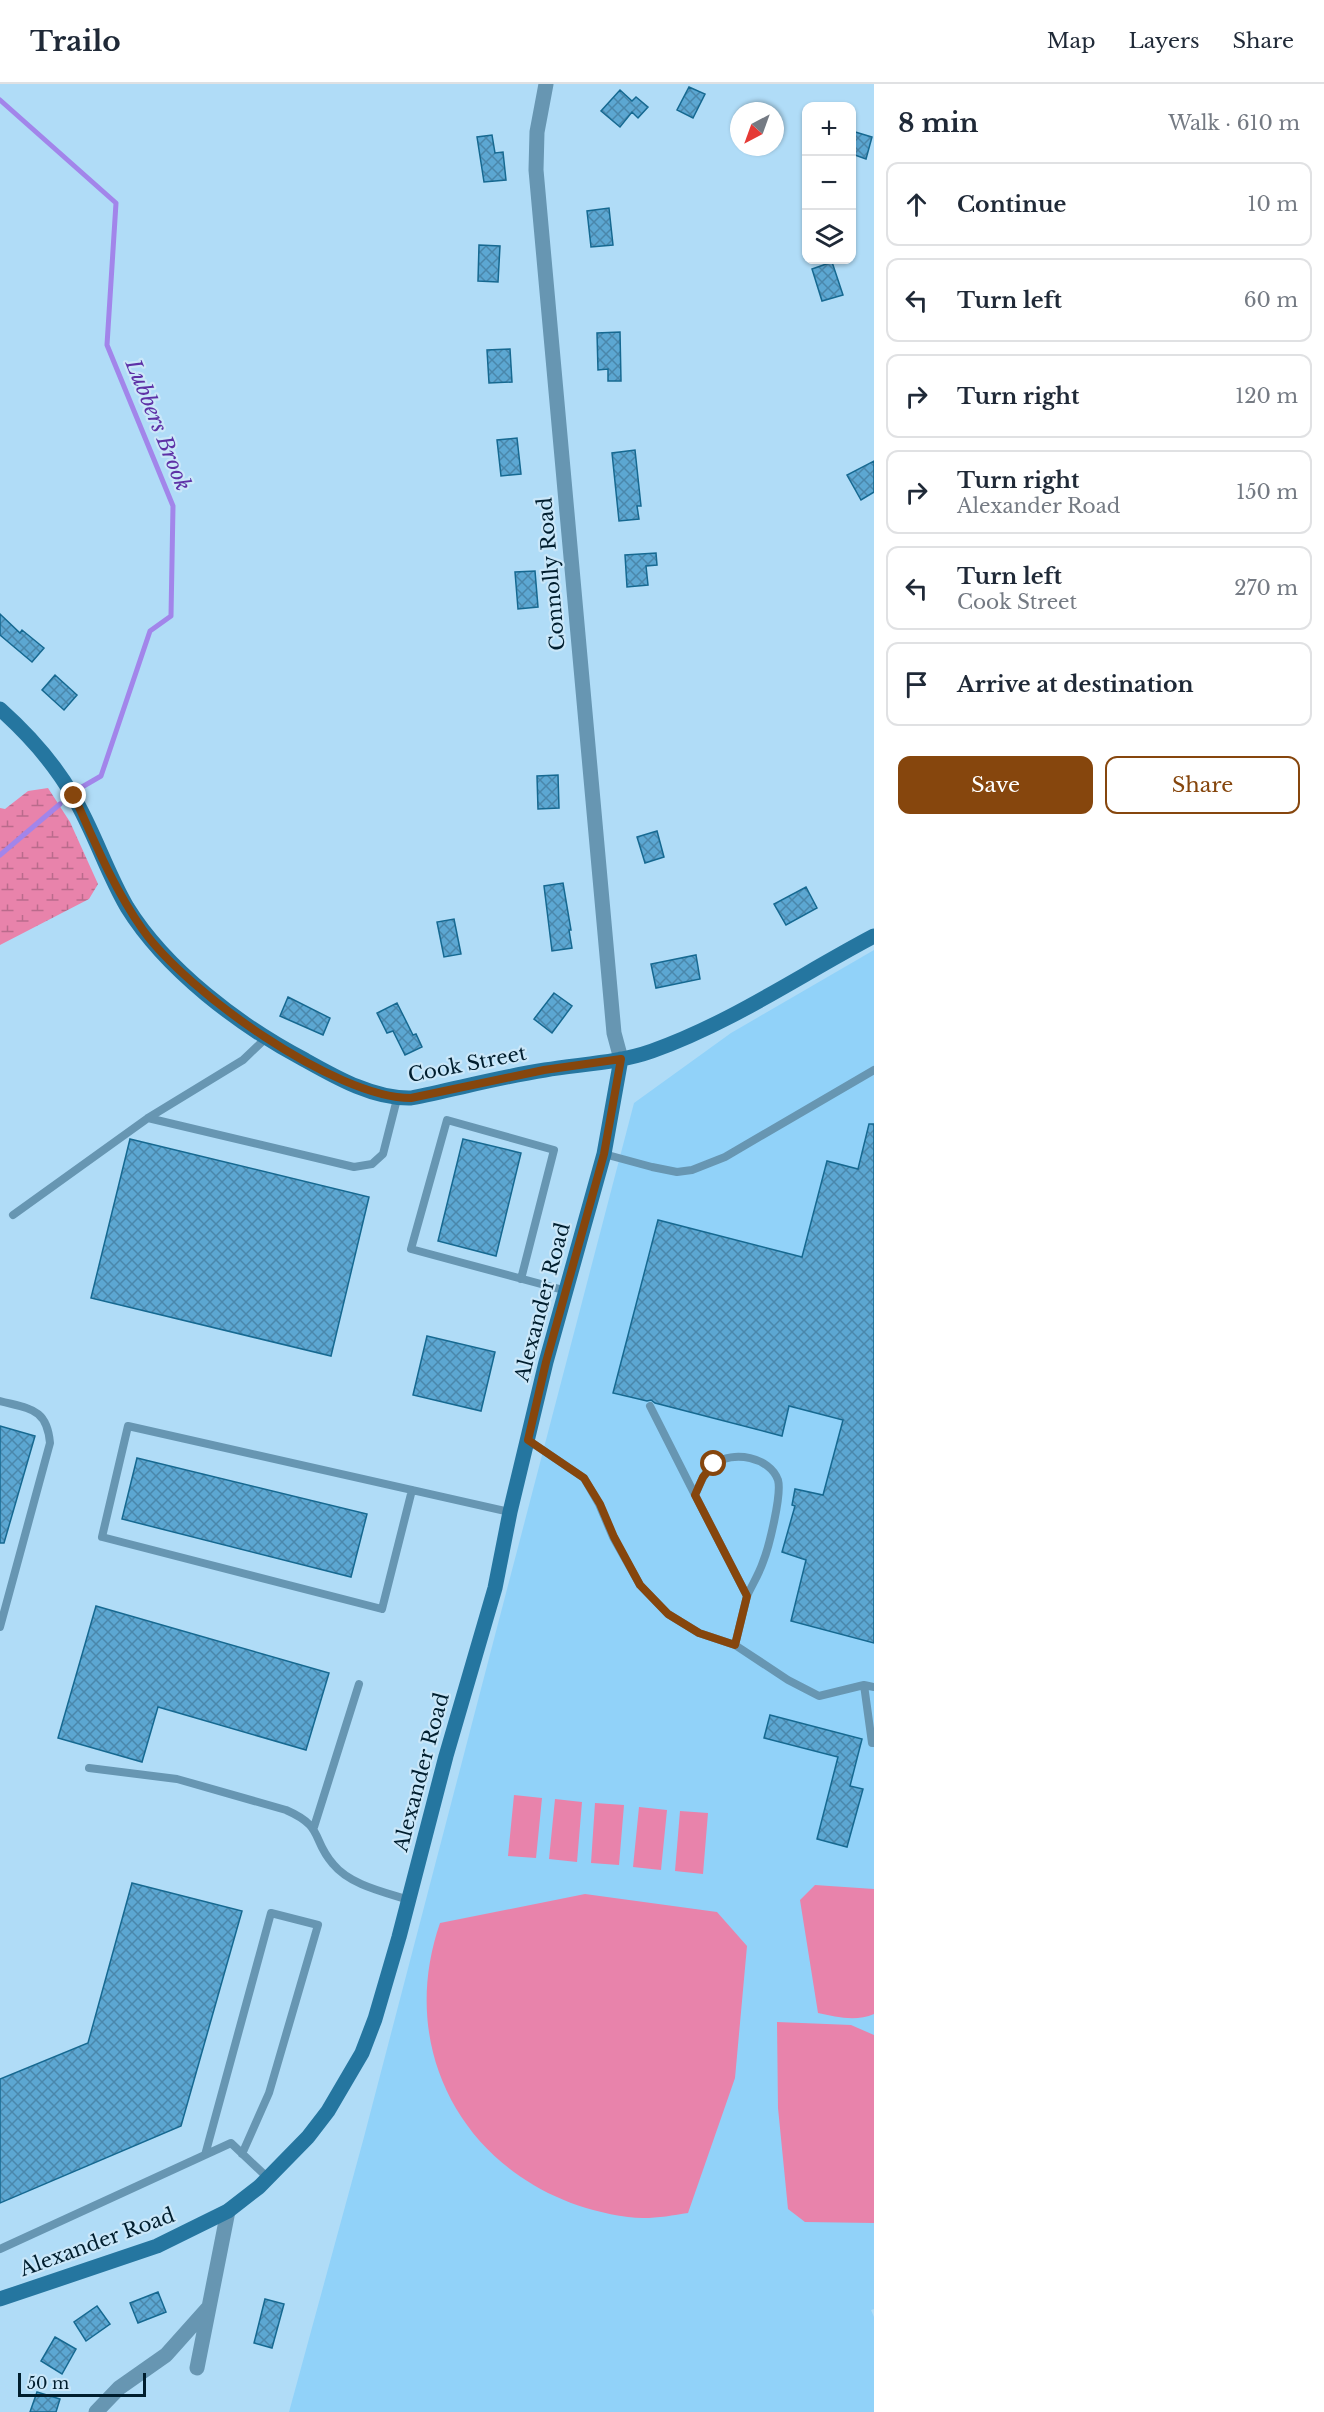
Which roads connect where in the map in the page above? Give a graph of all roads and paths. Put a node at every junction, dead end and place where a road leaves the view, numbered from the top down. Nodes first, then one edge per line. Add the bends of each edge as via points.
1 (546, 84) edge
2 (0, 709) edge
3 (874, 936) edge
4 (267, 1037) junction
5 (621, 1059) junction
6 (874, 1070) edge
7 (397, 1098) junction
8 (148, 1118) junction
9 (604, 1154) junction
10 (13, 1215) dead end
11 (521, 1279) junction
12 (567, 1291) junction
13 (0, 1401) edge
14 (650, 1406) dead end
15 (528, 1440) junction
16 (412, 1490) junction
17 (695, 1495) junction
18 (510, 1512) junction
19 (747, 1596) junction
20 (0, 1627) edge
21 (735, 1645) junction
22 (359, 1684) dead end
23 (864, 1685) junction
24 (874, 1687) edge
25 (874, 1743) edge
26 (89, 1768) dead end
27 (314, 1827) junction
28 (409, 1900) junction
29 (242, 2154) junction
30 (205, 2155) junction
31 (268, 2178) junction
32 (228, 2211) junction
33 (0, 2249) edge
34 (0, 2299) edge
35 (208, 2308) junction
36 (197, 2368) dead end
37 (96, 2412) edge

1 - 5 street, Connolly Road via 537,132 536,170 614,1033
2 - 4 street, Cook Street via 34,742 74,796 127,906 160,951 235,1016
3 - 5 street, Cook Street via 685,1039
4 - 7 street, Cook Street via 347,1082
4 - 8 lane via 243,1060
5 - 7 street, Cook Street
5 - 9 street, Alexander Road
6 - 9 lane via 725,1157 692,1170 677,1172
7 - 8 lane via 383,1154 372,1164 354,1167
8 - 10 lane
9 - 12 street, Alexander Road
11 - 11 lane via 411,1250 447,1120 554,1150
11 - 12 lane
12 - 15 street, Alexander Road
13 - 20 lane via 38,1411 48,1425 50,1443
14 - 17 lane
15 - 18 street, Alexander Road
15 - 21 lane via 584,1478 640,1585 668,1614 699,1633
16 - 16 lane via 128,1426 102,1537 382,1609
16 - 18 lane
17 - 19 lane
17 - 19 lane via 703,1477 727,1457 760,1461 777,1479 780,1493 763,1561
18 - 28 street, Alexander Road via 495,1588
19 - 21 lane
21 - 23 lane via 819,1696
22 - 27 lane
23 - 24 lane
23 - 25 lane
26 - 27 lane via 177,1779 286,1809
27 - 28 lane via 333,1864 347,1876
28 - 31 street, Alexander Road via 362,2053 309,2137
29 - 30 lane via 231,2143
29 - 30 lane via 269,2093 318,1925 271,1913
29 - 31 lane
30 - 33 lane
31 - 32 street, Alexander Road
32 - 34 street, Alexander Road via 157,2246
32 - 35 street
35 - 36 street
35 - 37 street via 166,2355 119,2388

